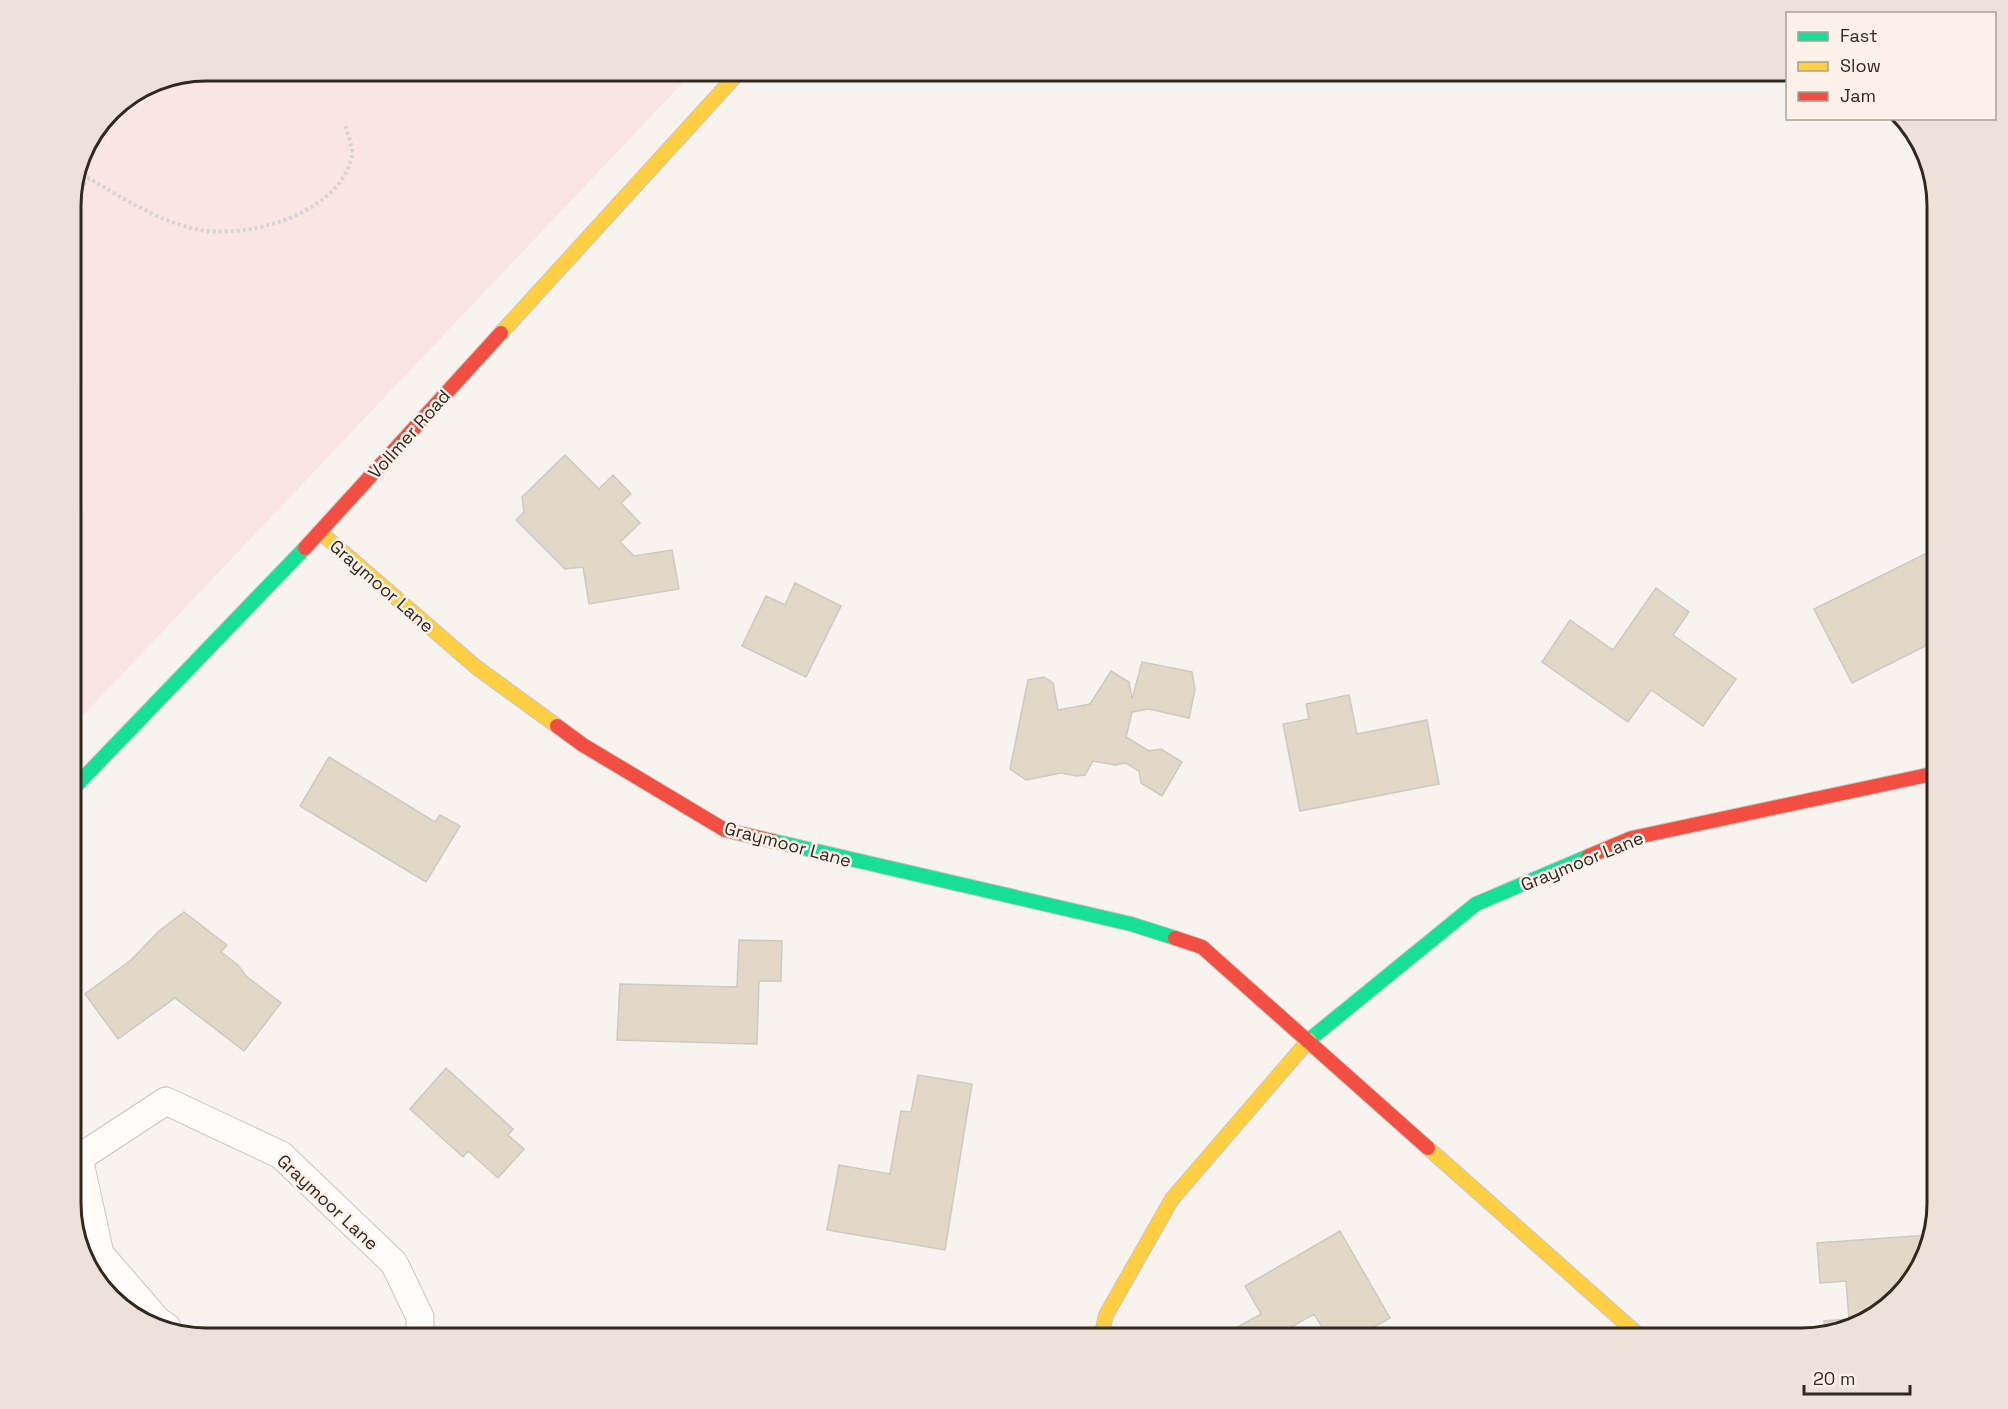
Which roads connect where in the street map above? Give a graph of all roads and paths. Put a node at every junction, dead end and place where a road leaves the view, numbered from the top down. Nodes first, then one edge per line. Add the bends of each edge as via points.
1 (731, 81) edge
2 (345, 125) dead end
3 (84, 175) edge
4 (89, 178) junction
5 (83, 185) edge
6 (320, 532) junction
7 (1927, 774) edge
8 (81, 780) edge
9 (1307, 1041) junction
10 (81, 1157) edge
11 (81, 1167) edge
12 (154, 1316) edge
13 (420, 1328) edge
14 (1103, 1328) edge
15 (1630, 1328) edge

1 - 6 street, Vollmer Road
2 - 4 path via 353,154 341,180 316,207 266,225 231,230 194,229 160,218
3 - 4 path
4 - 5 path
6 - 8 street, Vollmer Road
6 - 9 street, Graymoor Lane via 476,667 583,745 725,830 1131,924 1202,947
7 - 9 street, Graymoor Lane via 1632,838 1476,904
9 - 14 street, Graymoor Lane via 1172,1199 1106,1315
9 - 15 street, Graymoor Lane
10 - 13 street, Graymoor Lane via 166,1101 281,1155 394,1263 420,1317
11 - 12 street, Graymoor Lane via 100,1254

